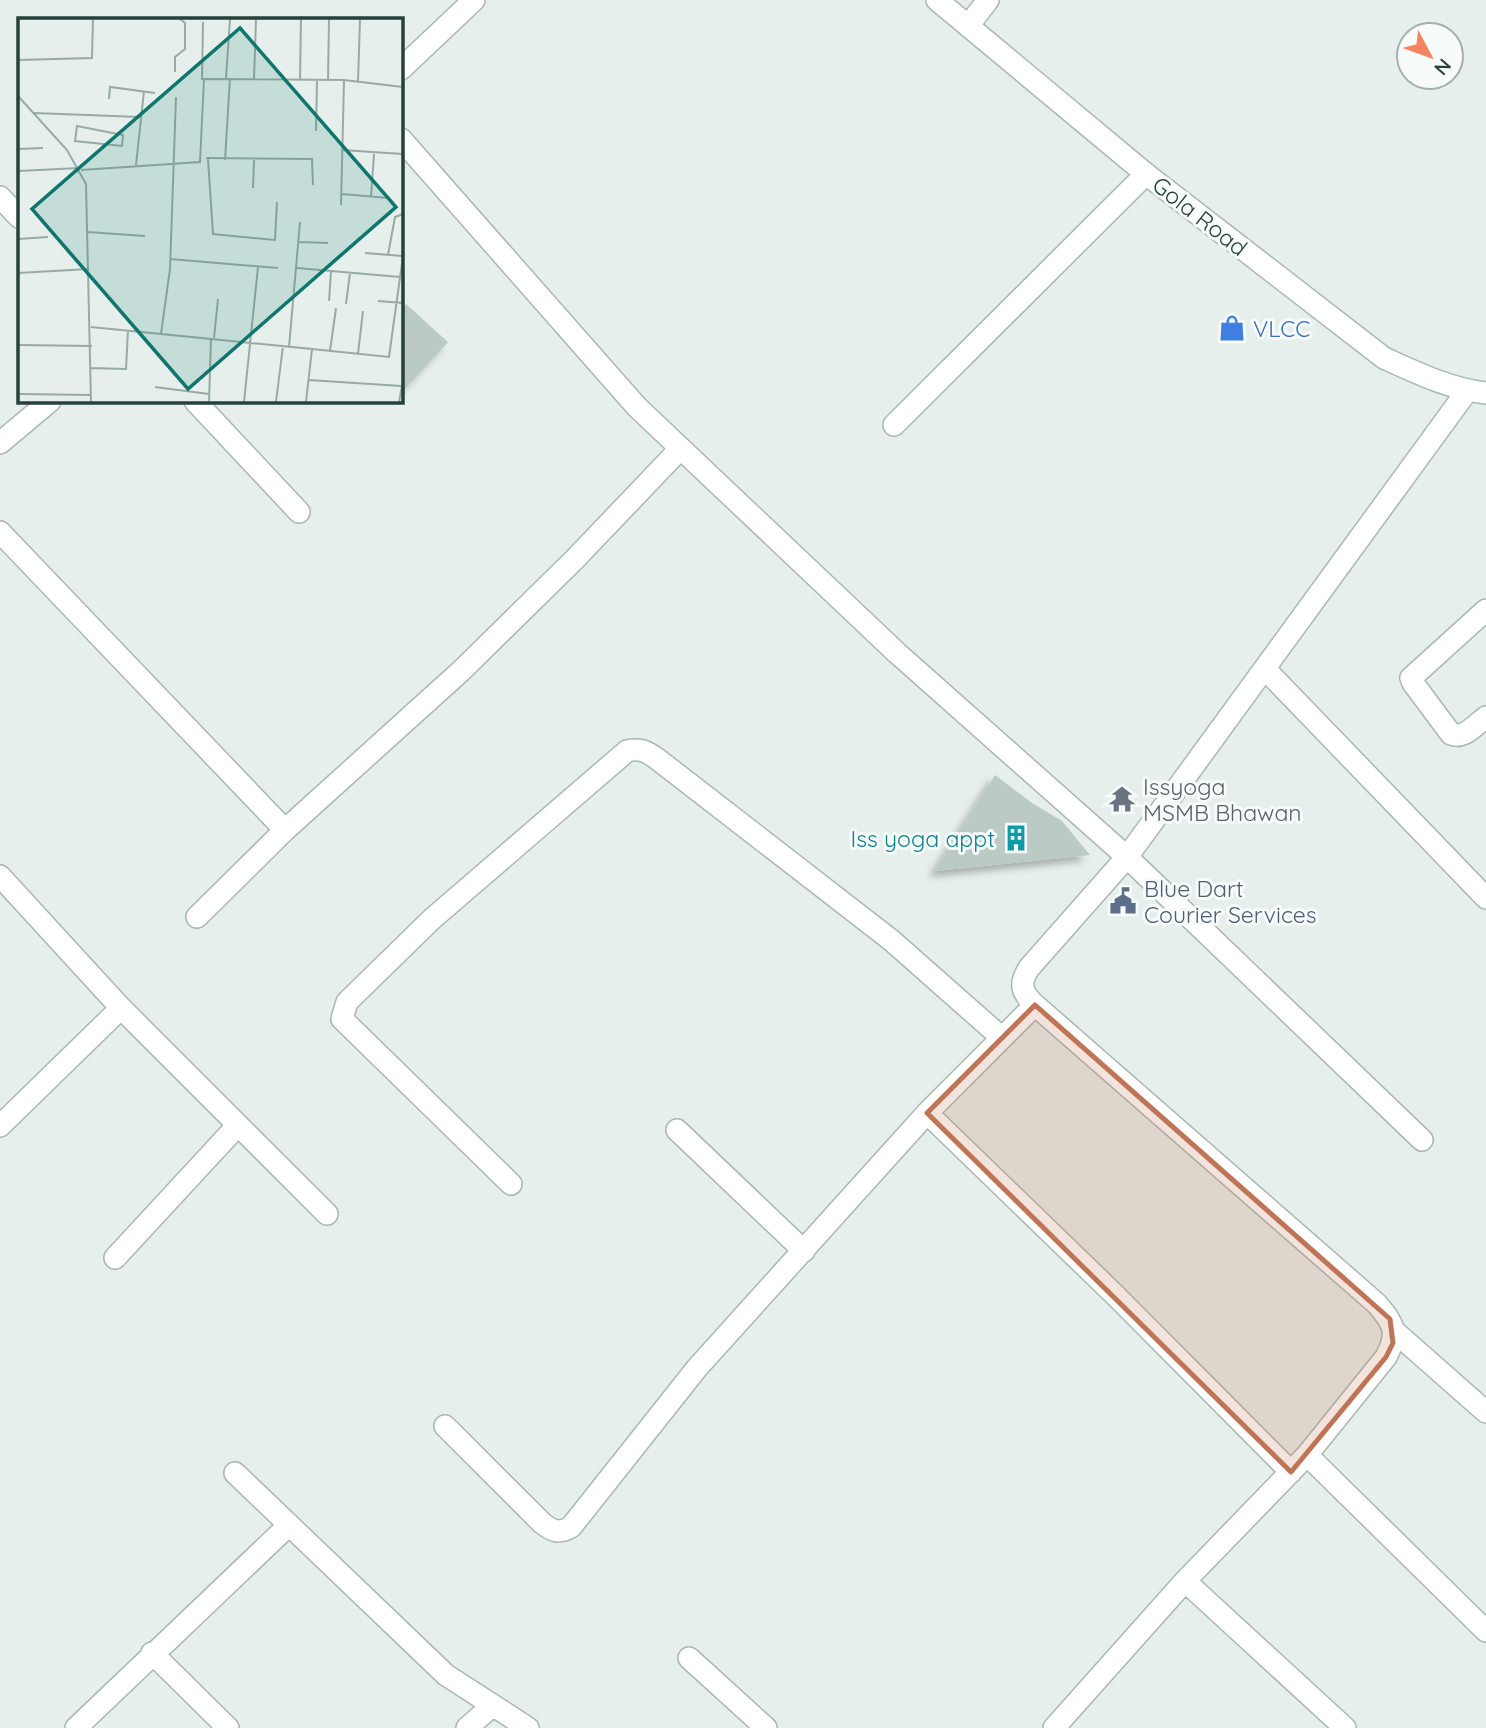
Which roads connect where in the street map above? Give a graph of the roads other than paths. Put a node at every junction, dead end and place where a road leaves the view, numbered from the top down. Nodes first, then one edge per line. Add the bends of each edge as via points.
1 (474, 0) edge
2 (937, 0) edge
3 (988, 0) edge
4 (968, 26) junction
5 (402, 68) edge
6 (402, 140) edge
7 (1146, 174) junction
8 (0, 197) edge
9 (18, 216) edge
10 (1477, 392) edge
11 (49, 402) edge
12 (196, 402) edge
13 (894, 425) dead end
14 (0, 443) edge
15 (680, 449) junction
16 (299, 512) dead end
17 (0, 532) edge
18 (1486, 610) edge
19 (1265, 669) junction
20 (1486, 717) edge
21 (285, 830) junction
22 (1127, 858) junction
23 (0, 876) edge
24 (1483, 889) edge
25 (197, 917) dead end
26 (1035, 1006) junction
27 (121, 1009) junction
28 (1002, 1038) junction
29 (927, 1113) junction
30 (238, 1125) junction
31 (0, 1126) edge
32 (677, 1130) dead end
33 (1422, 1140) dead end
34 (511, 1184) dead end
35 (327, 1214) dead end
36 (804, 1251) junction
37 (115, 1258) dead end
38 (1394, 1331) junction
39 (1486, 1412) edge
40 (445, 1426) dead end
41 (1307, 1455) junction
42 (1291, 1472) junction
43 (235, 1473) dead end
44 (289, 1525) junction
45 (1185, 1581) junction
46 (1486, 1631) edge
47 (152, 1653) junction
48 (689, 1658) dead end
49 (492, 1706) junction
50 (76, 1728) edge
51 (228, 1728) edge
52 (467, 1728) edge
53 (528, 1728) edge
54 (766, 1728) edge
55 (1054, 1728) edge
56 (1345, 1728) edge

1 - 5 street
2 - 4 street, Gola Road
3 - 4 street
4 - 7 street, Gola Road
6 - 15 street via 637,407
7 - 10 street, Gola Road via 1384,358 1424,377
7 - 13 street
8 - 9 street
10 - 19 street
11 - 14 street
12 - 16 street
15 - 21 street via 461,671
15 - 22 street via 897,653
17 - 21 street
18 - 20 street via 1411,678 1451,734 1462,736
19 - 22 street
19 - 24 street
21 - 25 street
22 - 26 street via 1029,968 1021,987
22 - 33 street
23 - 27 street
26 - 28 street
26 - 38 street via 1377,1304
27 - 30 street
27 - 31 street
28 - 29 street
28 - 34 street via 891,940 656,758 646,751 628,751 432,919 347,1002 342,1019
29 - 36 street
29 - 42 street
30 - 35 street
30 - 37 street
32 - 36 street
36 - 40 street via 697,1368 578,1519 563,1531 541,1523
38 - 39 street
38 - 41 street via 1386,1357
41 - 42 street
41 - 46 street
42 - 45 street
43 - 44 street
44 - 47 street
44 - 49 street via 446,1675
45 - 55 street
45 - 56 street
47 - 50 street
47 - 51 street
48 - 54 street
49 - 52 street
49 - 53 street

